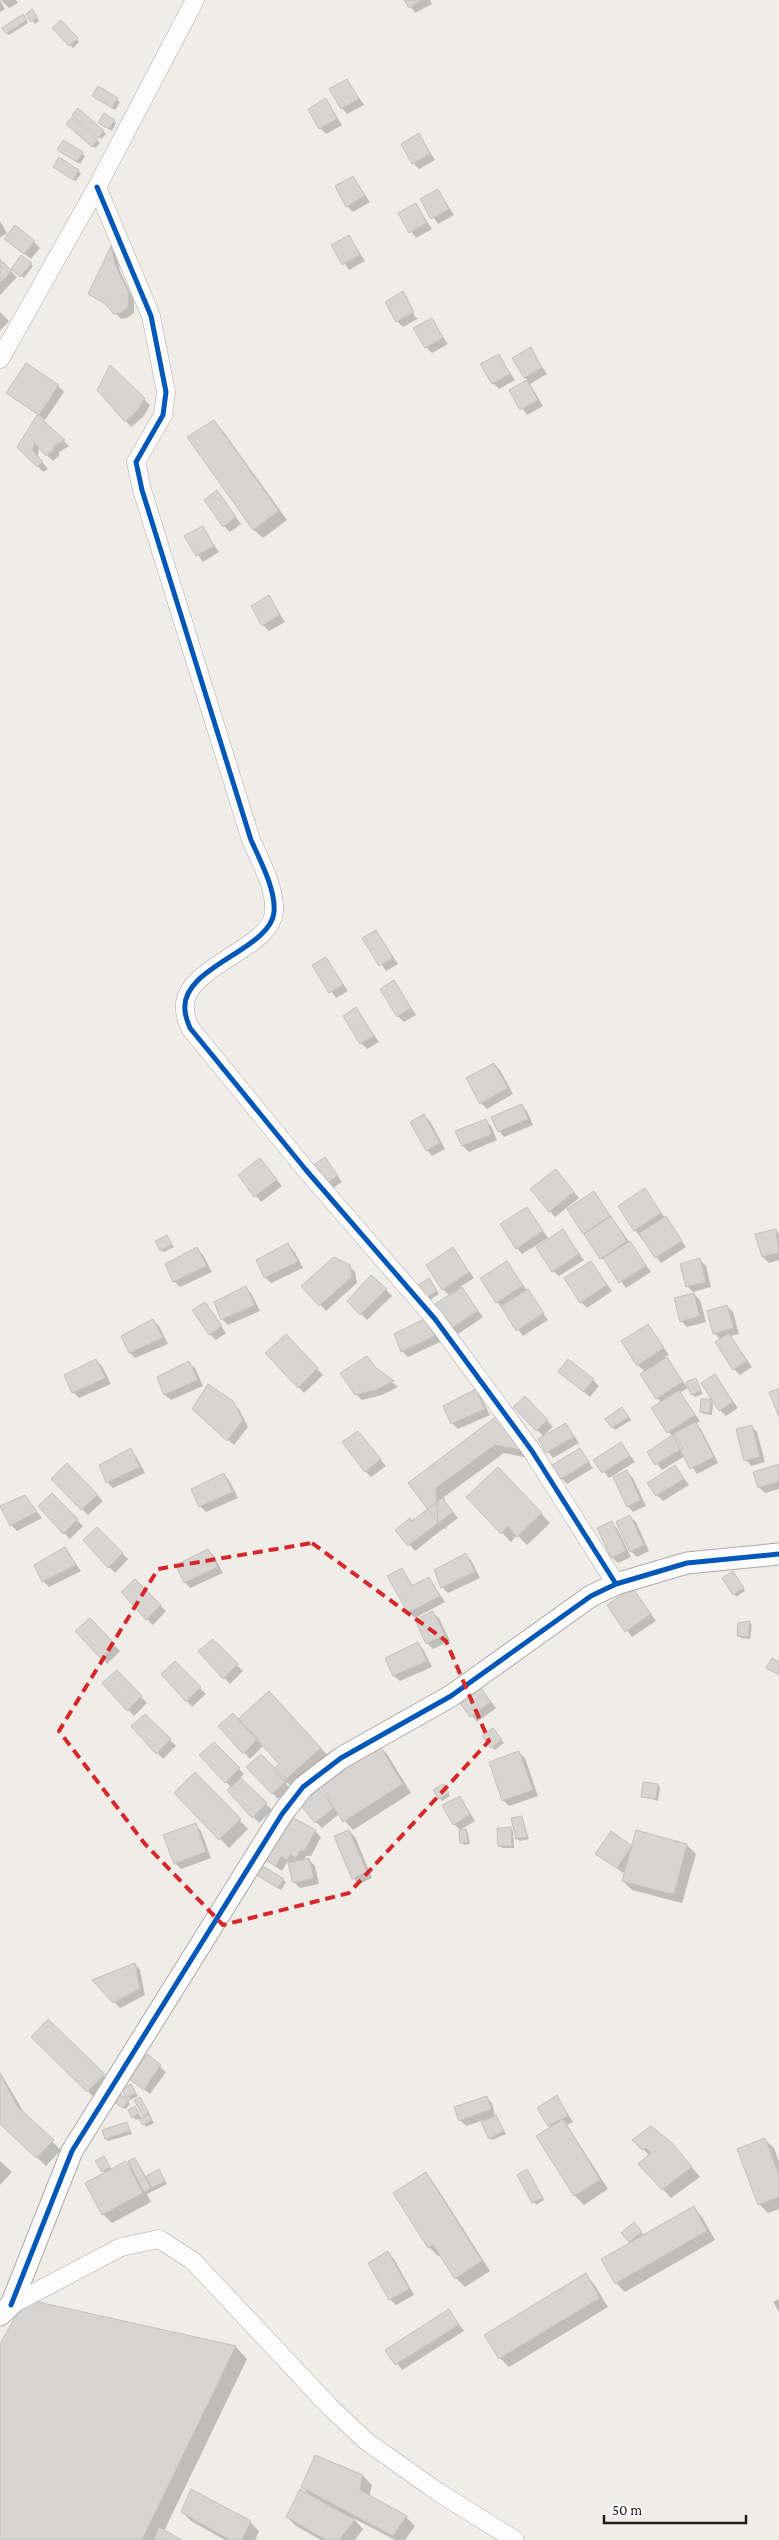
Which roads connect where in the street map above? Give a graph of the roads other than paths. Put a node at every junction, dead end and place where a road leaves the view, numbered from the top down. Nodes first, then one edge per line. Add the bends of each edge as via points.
1 (195, 0) edge
2 (97, 187) junction
3 (0, 359) edge
4 (779, 1554) edge
5 (616, 1584) junction
6 (5, 2310) edge
7 (515, 2540) edge

1 - 2 street
2 - 3 street
2 - 5 street via 151,316 166,392 163,415 136,462 142,490 252,840 269,880 274,913 265,932 204,976 189,991 184,1009 190,1028 306,1170 435,1319 532,1451
4 - 5 street via 687,1563
5 - 6 street via 591,1596 451,1696 341,1758 303,1788 276,1822 72,2150
6 - 7 street via 121,2248 159,2239 193,2262 366,2441 438,2492

